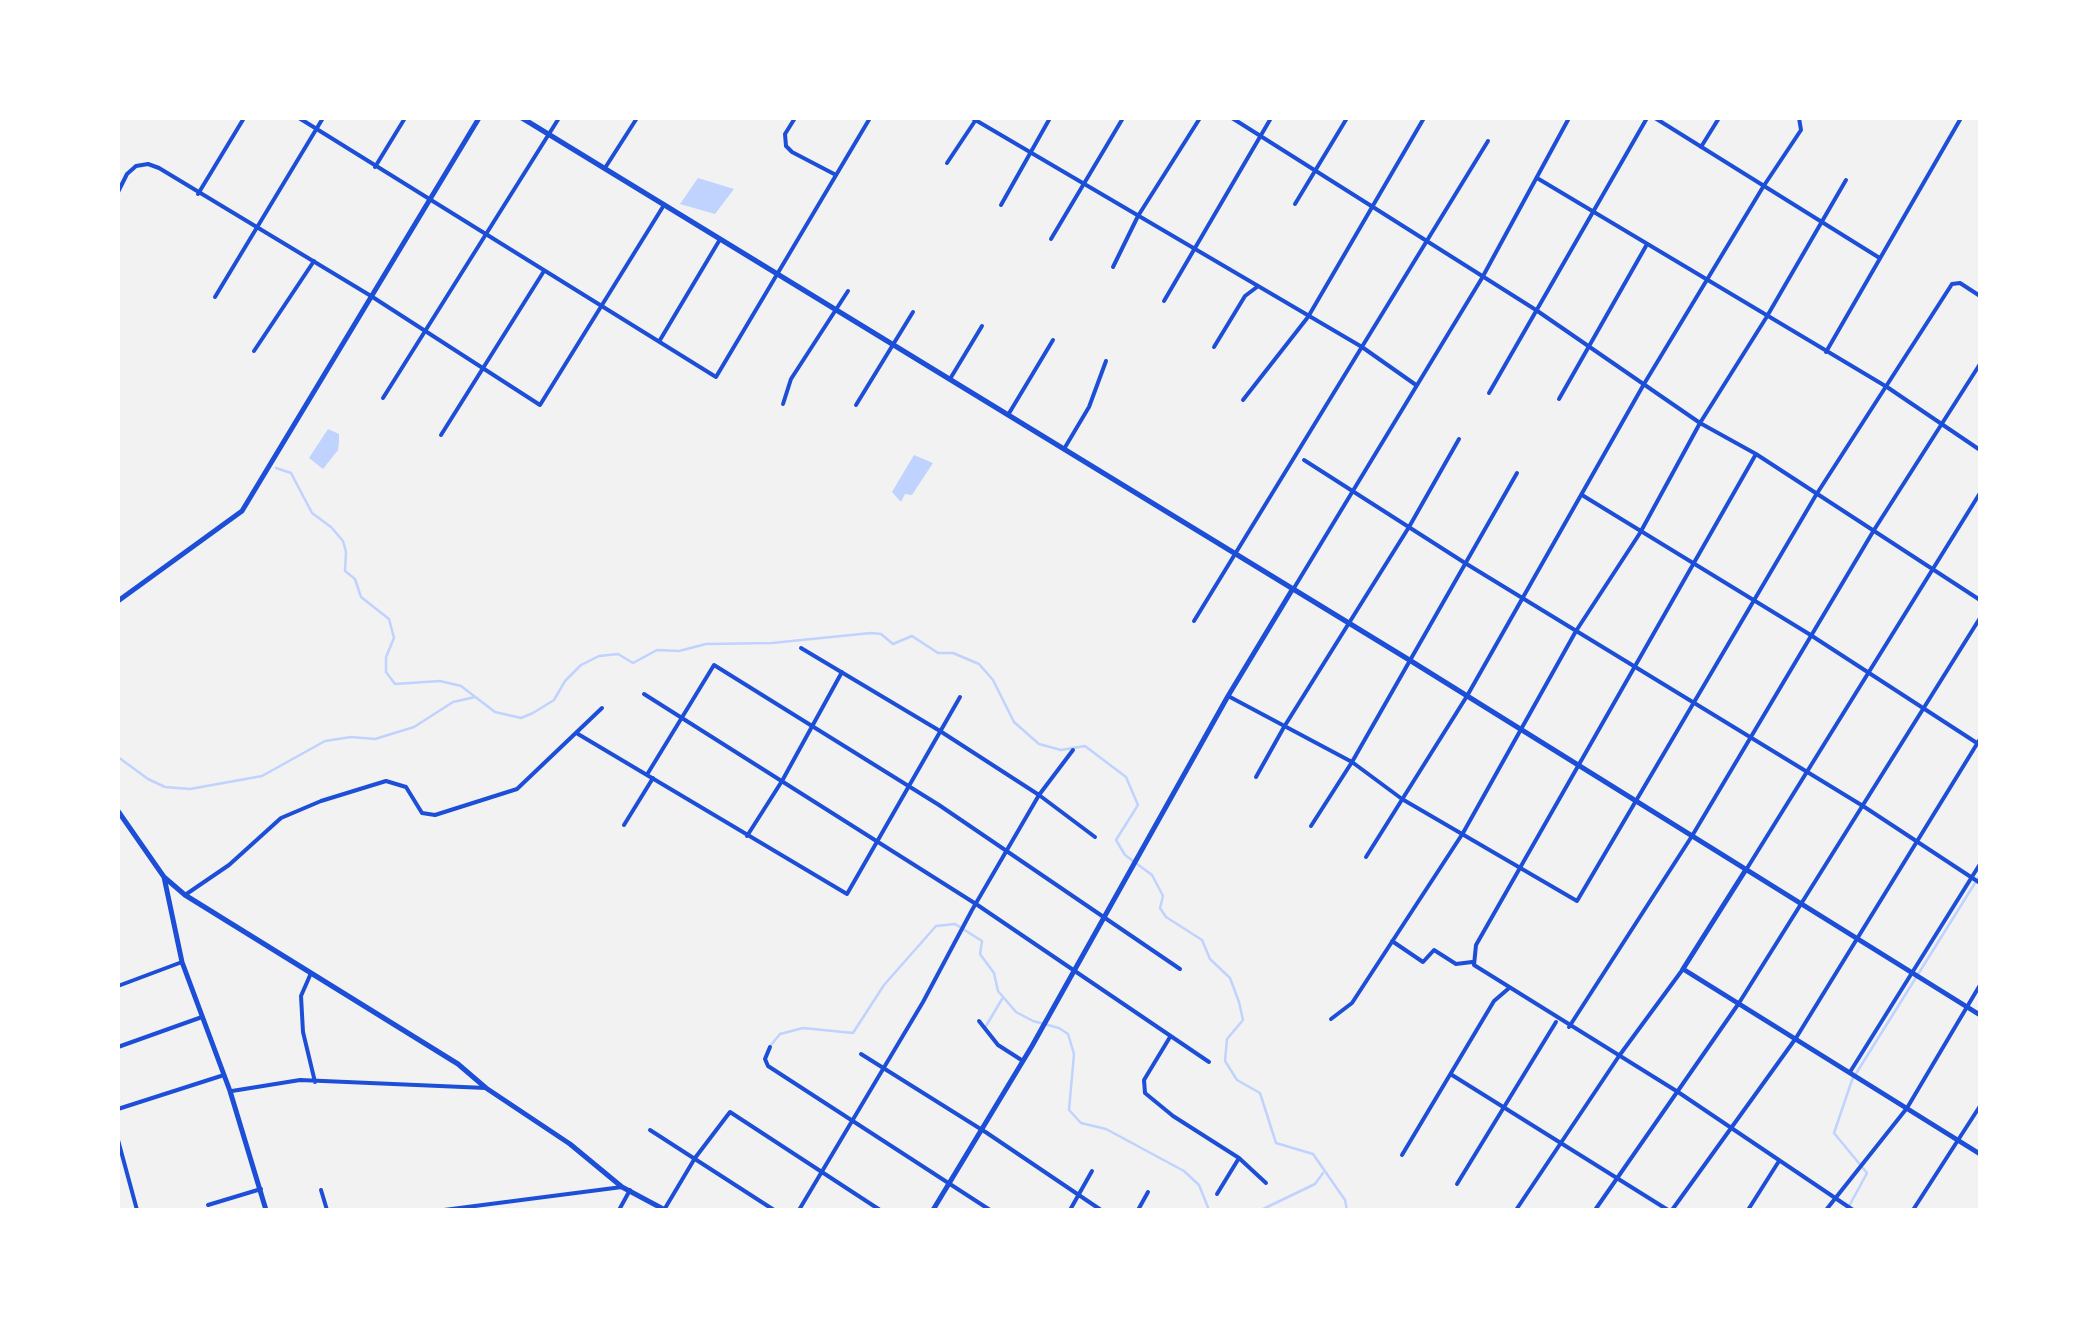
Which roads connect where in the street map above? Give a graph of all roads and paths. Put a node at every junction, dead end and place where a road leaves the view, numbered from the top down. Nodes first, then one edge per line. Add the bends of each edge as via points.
1 (244, 118) edge
2 (298, 118) edge
3 (323, 118) edge
4 (405, 118) edge
5 (479, 118) edge
6 (522, 118) edge
7 (558, 118) edge
8 (637, 118) edge
9 (795, 118) edge
10 (870, 118) edge
11 (975, 118) edge
12 (1050, 118) edge
13 (1123, 118) edge
14 (1200, 118) edge
15 (1232, 118) edge
16 (1271, 118) edge
17 (1347, 118) edge
18 (1424, 118) edge
19 (1569, 118) edge
20 (1647, 118) edge
21 (1655, 118) edge
22 (1719, 118) edge
23 (1799, 118) edge
24 (1961, 118) edge
25 (316, 129) junction
26 (548, 134) junction
27 (1260, 135) junction
28 (1488, 141) dead end
29 (1701, 147) junction
30 (1031, 152) junction
31 (947, 163) dead end
32 (376, 167) junction
33 (605, 168) junction
34 (1316, 170) junction
35 (836, 175) junction
36 (1536, 176) junction
37 (1846, 180) dead end
38 (1084, 184) junction
39 (1762, 186) junction
40 (118, 192) edge
41 (198, 194) junction
42 (430, 200) junction
43 (664, 204) junction
44 (1294, 204) dead end
45 (1001, 206) dead end
46 (1373, 206) junction
47 (1593, 212) junction
48 (1138, 216) junction
49 (1821, 222) junction
50 (256, 228) junction
51 (486, 235) junction
52 (720, 239) junction
53 (1050, 240) dead end
54 (1426, 242) junction
55 (1646, 245) junction
56 (1192, 248) junction
57 (1878, 257) junction
58 (314, 261) junction
59 (1112, 267) dead end
60 (544, 271) junction
61 (777, 274) junction
62 (1482, 278) junction
63 (1706, 281) junction
64 (1257, 287) junction
65 (848, 291) dead end
66 (371, 296) junction
67 (1980, 296) edge
68 (215, 297) dead end
69 (1164, 301) dead end
70 (601, 307) junction
71 (834, 309) junction
72 (1536, 310) junction
73 (913, 312) dead end
74 (1308, 317) junction
75 (1766, 318) junction
76 (982, 326) dead end
77 (424, 332) junction
78 (660, 340) junction
79 (1053, 340) dead end
80 (892, 344) junction
81 (1589, 346) junction
82 (1214, 347) dead end
83 (1362, 347) junction
84 (254, 351) dead end
85 (1826, 352) junction
86 (1106, 361) dead end
87 (1980, 364) edge
88 (483, 368) junction
89 (950, 380) junction
90 (1644, 384) junction
91 (1416, 385) junction
92 (1886, 387) junction
93 (1489, 393) dead end
94 (384, 398) dead end
95 (1560, 398) dead end
96 (1242, 400) dead end
97 (783, 404) dead end
98 (856, 405) dead end
99 (1008, 415) junction
100 (1700, 423) junction
101 (1942, 424) junction
102 (441, 435) dead end
103 (1459, 439) dead end
104 (1064, 450) junction
105 (1980, 450) edge
106 (1756, 454) junction
107 (1304, 460) dead end
108 (1517, 473) dead end
109 (1352, 490) junction
110 (1980, 493) edge
111 (1581, 494) junction
112 (1816, 495) junction
113 (1409, 527) junction
114 (1874, 530) junction
115 (1640, 533) junction
116 (1236, 554) junction
117 (1465, 564) junction
118 (1695, 566) junction
119 (1933, 569) junction
120 (1293, 589) junction
121 (1521, 598) junction
122 (1754, 600) junction
123 (1980, 600) edge
124 (118, 601) edge
125 (1980, 618) edge
126 (1194, 621) dead end
127 (1348, 623) junction
128 (1576, 631) junction
129 (1809, 634) junction
130 (800, 648) dead end
131 (1412, 661) junction
132 (1635, 667) junction
133 (842, 672) junction
134 (1868, 672) junction
135 (644, 694) dead end
136 (1228, 696) junction
137 (1467, 696) junction
138 (960, 697) dead end
139 (1692, 701) junction
140 (602, 708) dead end
141 (1924, 708) junction
142 (681, 720) junction
143 (1284, 727) junction
144 (812, 728) junction
145 (940, 731) junction
146 (1520, 731) junction
147 (578, 734) junction
148 (1750, 737) junction
149 (1980, 742) edge
150 (1072, 750) dead end
151 (1352, 762) junction
152 (1579, 767) junction
153 (1808, 773) junction
154 (651, 775) junction
155 (1256, 778) dead end
156 (782, 781) junction
157 (909, 786) junction
158 (1040, 795) junction
159 (1402, 799) junction
160 (1634, 800) junction
161 (1864, 806) junction
162 (118, 812) edge
163 (624, 825) dead end
164 (1311, 826) dead end
165 (1463, 834) junction
166 (747, 836) junction
167 (1692, 836) junction
168 (1096, 837) dead end
169 (1918, 841) junction
170 (877, 842) junction
171 (1007, 850) junction
172 (1366, 857) dead end
173 (1980, 864) edge
174 (1521, 868) junction
175 (1746, 870) junction
176 (164, 877) junction
177 (1972, 878) junction
178 (1980, 883) edge
179 (185, 894) junction
180 (1800, 903) junction
181 (974, 907) junction
182 (1104, 916) junction
183 (1856, 938) junction
184 (1392, 941) junction
185 (1473, 960) junction
186 (182, 962) junction
187 (1180, 968) dead end
188 (1683, 969) junction
189 (311, 972) junction
190 (1072, 972) junction
191 (1912, 972) junction
192 (1980, 985) edge
193 (118, 986) edge
194 (1508, 989) junction
195 (1739, 1002) junction
196 (1967, 1006) junction
197 (1980, 1015) edge
198 (202, 1018) junction
199 (1331, 1019) dead end
200 (1558, 1020) junction
201 (979, 1021) dead end
202 (1570, 1027) junction
203 (1170, 1037) junction
204 (1796, 1038) junction
205 (770, 1046) dead end
206 (118, 1047) edge
207 (860, 1054) dead end
208 (1618, 1056) junction
209 (1023, 1061) junction
210 (1208, 1062) dead end
211 (884, 1069) junction
212 (1850, 1072) junction
213 (224, 1075) junction
214 (1452, 1075) junction
215 (315, 1082) junction
216 (486, 1088) junction
217 (230, 1091) junction
218 (1678, 1092) junction
219 (1980, 1106) edge
220 (1503, 1108) junction
221 (1906, 1108) junction
222 (118, 1109) edge
223 (853, 1121) junction
224 (1732, 1128) junction
225 (650, 1130) dead end
226 (981, 1130) junction
227 (118, 1140) edge
228 (1959, 1141) junction
229 (1562, 1144) junction
230 (1980, 1154) edge
231 (1402, 1155) dead end
232 (695, 1158) junction
233 (1239, 1158) junction
234 (1780, 1160) junction
235 (126, 1168) junction
236 (118, 1170) edge
237 (822, 1171) junction
238 (1092, 1172) dead end
239 (1615, 1179) junction
240 (949, 1183) junction
241 (1266, 1183) dead end
242 (1457, 1184) dead end
243 (622, 1186) junction
244 (261, 1189) junction
245 (321, 1190) dead end
246 (630, 1190) junction
247 (1148, 1192) dead end
248 (1216, 1194) dead end
249 (1079, 1196) junction
250 (1834, 1198) junction
251 (208, 1205) dead end
252 (465, 1209) edge
253 (137, 1210) edge
254 (266, 1210) edge
255 (327, 1210) edge
256 (444, 1210) edge
257 (619, 1210) edge
258 (664, 1210) edge
259 (774, 1210) edge
260 (799, 1210) edge
261 (880, 1210) edge
262 (934, 1210) edge
263 (990, 1210) edge
264 (1070, 1210) edge
265 (1101, 1210) edge
266 (1138, 1210) edge
267 (1516, 1210) edge
268 (1595, 1210) edge
269 (1670, 1210) edge
270 (1748, 1210) edge
271 (1826, 1210) edge
272 (1852, 1210) edge
273 (1913, 1210) edge

1 - 41 street
2 - 25 street
3 - 25 street
4 - 32 street
5 - 42 street
6 - 26 street
7 - 26 street
8 - 33 street
9 - 35 street via 786,146
10 - 35 street
11 - 30 street
11 - 31 street
12 - 30 street
13 - 38 street
14 - 48 street
15 - 27 street
16 - 27 street
17 - 34 street
18 - 46 street
19 - 36 street
20 - 47 street
21 - 29 street
22 - 29 street
23 - 39 street via 1801,130
24 - 57 street
25 - 32 street
25 - 50 street
26 - 33 street
26 - 51 street
27 - 34 street
27 - 56 street
28 - 54 street
29 - 39 street
30 - 38 street
30 - 45 street
32 - 42 street
33 - 43 street
34 - 44 street
34 - 46 street
35 - 61 street
36 - 47 street
36 - 62 street
37 - 49 street
38 - 48 street
38 - 53 street
39 - 49 street
39 - 63 street
40 - 41 street via 127,174 148,164
41 - 50 street
42 - 51 street
42 - 66 street
43 - 52 street
43 - 70 street
46 - 54 street
46 - 74 street
47 - 55 street
47 - 72 street
48 - 56 street
48 - 59 street
49 - 57 street
49 - 75 street
50 - 58 street
50 - 68 street
51 - 60 street
51 - 77 street
52 - 61 street
52 - 78 street
54 - 62 street
54 - 83 street
55 - 63 street
55 - 81 street
56 - 64 street
56 - 69 street
57 - 85 street
58 - 66 street
58 - 84 street
60 - 70 street
60 - 88 street
61 - 71 street
61 - 78 street via 716,378
62 - 72 street
62 - 91 street
63 - 75 street
63 - 90 street
64 - 74 street
64 - 82 street
65 - 71 street
66 - 77 street
66 - 124 street via 242,510
67 - 92 street via 1952,284
70 - 78 street
70 - 88 street via 540,405
71 - 80 street
71 - 97 street
72 - 81 street
72 - 93 street
73 - 80 street
74 - 83 street
74 - 96 street
75 - 85 street
75 - 100 street
76 - 89 street
77 - 88 street
77 - 94 street
79 - 99 street
80 - 89 street
80 - 98 street
81 - 90 street
81 - 95 street
83 - 91 street
83 - 116 street
85 - 92 street
86 - 104 street
87 - 101 street
88 - 102 street
89 - 99 street
90 - 100 street
90 - 111 street
91 - 109 street
92 - 101 street
92 - 112 street
99 - 104 street
100 - 106 street
100 - 115 street
101 - 105 street
101 - 114 street
103 - 113 street
104 - 116 street
106 - 112 street
106 - 118 street
107 - 109 street
108 - 117 street
109 - 113 street
109 - 120 street
110 - 119 street
111 - 115 street
111 - 121 street
112 - 114 street
112 - 122 street
113 - 117 street
113 - 127 street
114 - 119 street
114 - 129 street
115 - 118 street
115 - 128 street
116 - 120 street
116 - 126 street
117 - 121 street
117 - 131 street
118 - 122 street
118 - 132 street
119 - 123 street
119 - 134 street
120 - 127 street
120 - 136 street
121 - 128 street
121 - 137 street
122 - 129 street
122 - 139 street
125 - 141 street
127 - 131 street
127 - 143 street
128 - 132 street
128 - 146 street
129 - 134 street
129 - 148 street
130 - 133 street
131 - 137 street
131 - 151 street
132 - 139 street
132 - 152 street
133 - 144 street
133 - 145 street
134 - 141 street
134 - 153 street
135 - 142 street
136 - 143 street
136 - 182 street
137 - 146 street
137 - 159 street
138 - 145 street
139 - 148 street
139 - 160 street
140 - 147 street
141 - 149 street
141 - 161 street
142 - 144 street via 714,664
142 - 154 street
142 - 156 street
143 - 151 street
143 - 155 street
144 - 156 street
144 - 157 street
145 - 157 street
145 - 158 street
146 - 152 street
146 - 165 street
147 - 154 street
147 - 179 street via 517,789 461,810 422,813 406,787 386,781 294,812
148 - 153 street
148 - 167 street
149 - 169 street
150 - 158 street
151 - 159 street
151 - 164 street
152 - 160 street
152 - 174 street
153 - 161 street
153 - 175 street
154 - 163 street
154 - 166 street
156 - 166 street
156 - 170 street
157 - 170 street
157 - 171 street
158 - 168 street
158 - 171 street
159 - 165 street
159 - 172 street
160 - 167 street
160 - 174 street via 1577,902
161 - 169 street
161 - 180 street
162 - 176 street
165 - 174 street
165 - 184 street
166 - 170 street via 847,894
167 - 175 street
167 - 202 street
169 - 177 street
169 - 183 street
170 - 181 street
171 - 181 street
171 - 182 street
173 - 177 street
174 - 185 street
175 - 180 street
175 - 188 street
176 - 179 street
176 - 186 street
177 - 178 street
177 - 191 street
179 - 189 street
180 - 183 street
180 - 195 street
181 - 190 street
181 - 211 street
182 - 187 street
182 - 190 street
183 - 191 street
183 - 204 street
184 - 185 street via 1422,962 1434,950 1456,964
184 - 199 street via 1352,1002
185 - 194 street
186 - 193 street
186 - 198 street
188 - 195 street
188 - 208 street
189 - 215 street via 301,996
189 - 216 street
190 - 203 street
190 - 209 street
191 - 196 street
191 - 212 street
192 - 196 street
194 - 200 street
194 - 214 street
195 - 204 street
195 - 218 street
196 - 197 street
196 - 221 street
198 - 206 street
198 - 213 street
200 - 202 street
200 - 220 street
201 - 209 street
202 - 208 street
203 - 210 street
203 - 233 street via 1144,1080 1145,1093
204 - 212 street
204 - 224 street
205 - 223 street via 768,1066
207 - 211 street
208 - 218 street
208 - 229 street
209 - 226 street
211 - 223 street
211 - 226 street
212 - 221 street
213 - 217 street
213 - 222 street
214 - 220 street
214 - 231 street
215 - 216 street
215 - 217 street
216 - 243 street
217 - 244 street
218 - 224 street
218 - 239 street
219 - 228 street
220 - 229 street
220 - 242 street
221 - 228 street
221 - 250 street
223 - 237 street
223 - 240 street
224 - 234 street
224 - 269 street
225 - 232 street
226 - 240 street
226 - 249 street
227 - 235 street
228 - 230 street
228 - 273 street
229 - 239 street
229 - 267 street
232 - 237 street via 730,1112
232 - 258 street
232 - 259 street
233 - 241 street
233 - 248 street
234 - 250 street
234 - 270 street
235 - 236 street
235 - 253 street
237 - 260 street
237 - 261 street
238 - 249 street
239 - 268 street
239 - 269 street
240 - 262 street
240 - 263 street
243 - 246 street
243 - 252 street
244 - 251 street
244 - 254 street
245 - 255 street
246 - 257 street
246 - 258 street
247 - 266 street
249 - 264 street
249 - 265 street
250 - 271 street
250 - 272 street
252 - 256 street

